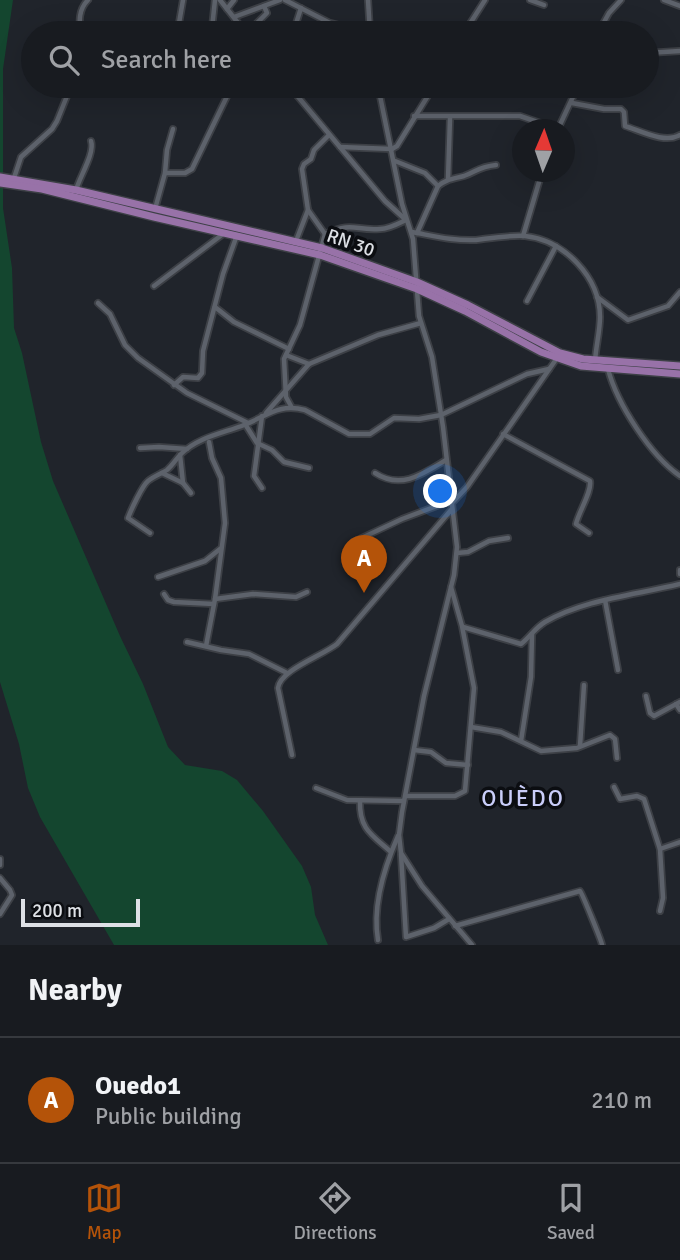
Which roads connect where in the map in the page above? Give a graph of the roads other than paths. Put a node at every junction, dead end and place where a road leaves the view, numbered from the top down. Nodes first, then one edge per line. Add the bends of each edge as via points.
1 (88, 0) edge
2 (183, 0) edge
3 (217, 0) edge
4 (234, 0) edge
5 (279, 0) edge
6 (285, 0) edge
7 (368, 0) edge
8 (485, 0) edge
9 (530, 0) edge
10 (621, 0) edge
11 (664, 0) edge
12 (544, 5) dead end
13 (264, 6) junction
14 (680, 6) edge
15 (225, 7) junction
16 (301, 8) junction
17 (214, 16) junction
18 (234, 17) junction
19 (79, 21) edge
20 (179, 21) edge
21 (213, 21) edge
22 (237, 21) edge
23 (259, 21) edge
24 (297, 21) edge
25 (326, 21) edge
26 (369, 21) edge
27 (472, 21) edge
28 (605, 21) edge
29 (680, 51) edge
30 (659, 52) edge
31 (66, 98) edge
32 (226, 98) edge
33 (299, 98) edge
34 (381, 98) edge
35 (426, 98) edge
36 (574, 98) edge
37 (572, 103) junction
38 (414, 116) junction
39 (450, 118) junction
40 (173, 129) dead end
41 (329, 135) junction
42 (680, 135) edge
43 (91, 141) dead end
44 (340, 146) junction
45 (392, 149) junction
46 (394, 160) junction
47 (496, 165) dead end
48 (165, 173) junction
49 (0, 177) edge
50 (14, 178) junction
51 (448, 179) junction
52 (539, 182) edge
53 (0, 183) edge
54 (438, 186) junction
55 (76, 190) junction
56 (155, 210) junction
57 (308, 210) junction
58 (406, 220) junction
59 (414, 232) junction
60 (225, 233) junction
61 (325, 234) junction
62 (237, 235) junction
63 (523, 236) junction
64 (296, 241) junction
65 (556, 246) junction
66 (321, 251) junction
67 (154, 286) dead end
68 (417, 286) junction
69 (680, 292) edge
70 (596, 296) junction
71 (527, 301) dead end
72 (98, 303) dead end
73 (215, 307) junction
74 (421, 323) junction
75 (289, 349) junction
76 (286, 355) junction
77 (557, 358) junction
78 (594, 360) junction
79 (309, 364) junction
80 (680, 366) edge
81 (549, 369) junction
82 (608, 369) junction
83 (680, 374) edge
84 (174, 385) junction
85 (286, 388) junction
86 (291, 407) junction
87 (264, 414) junction
88 (441, 415) junction
89 (247, 424) junction
90 (503, 434) junction
91 (207, 441) junction
92 (257, 443) junction
93 (140, 448) dead end
94 (187, 449) junction
95 (180, 454) junction
96 (446, 460) junction
97 (309, 468) dead end
98 (162, 473) junction
99 (375, 473) dead end
100 (680, 476) edge
101 (183, 483) junction
102 (262, 488) dead end
103 (191, 493) dead end
104 (451, 505) junction
105 (149, 533) dead end
106 (589, 533) dead end
107 (508, 538) dead end
108 (353, 542) dead end
109 (222, 548) junction
110 (457, 553) junction
111 (158, 576) dead end
112 (680, 584) edge
113 (451, 587) junction
114 (307, 592) dead end
115 (164, 594) dead end
116 (605, 600) junction
117 (214, 601) junction
118 (462, 626) junction
119 (532, 632) junction
120 (187, 642) dead end
121 (206, 646) junction
122 (618, 670) dead end
123 (287, 673) junction
124 (584, 685) dead end
125 (646, 696) dead end
126 (678, 703) edge
127 (680, 710) edge
128 (471, 727) junction
129 (521, 741) junction
130 (580, 747) junction
131 (414, 750) junction
132 (292, 755) dead end
133 (617, 758) dead end
134 (468, 765) junction
135 (614, 787) dead end
136 (316, 789) dead end
137 (405, 799) junction
138 (360, 801) junction
139 (399, 835) junction
140 (680, 842) edge
141 (660, 849) junction
142 (391, 852) junction
143 (401, 853) junction
144 (0, 859) edge
145 (0, 865) edge
146 (0, 878) edge
147 (660, 911) dead end
148 (0, 914) edge
149 (449, 919) junction
150 (455, 926) junction
151 (377, 940) dead end
152 (472, 945) edge
153 (602, 945) edge

1 - 19 street
2 - 20 street
3 - 15 street
3 - 17 street
4 - 15 street
5 - 13 street
6 - 16 street
7 - 26 street
8 - 27 street
9 - 12 street
10 - 28 street
11 - 14 street
13 - 18 street
13 - 23 street via 267,13
15 - 17 street
15 - 18 street
16 - 24 street
16 - 25 street
17 - 21 street
18 - 22 street
29 - 30 street
31 - 50 street via 52,129 20,157
32 - 48 street via 192,169
33 - 41 street
34 - 45 street
35 - 38 street
36 - 37 street
37 - 39 street via 558,130 520,116
37 - 42 street via 623,110 625,126 660,138
38 - 39 street
38 - 45 street
39 - 51 street
40 - 48 street
41 - 44 street
41 - 57 street via 302,169
43 - 55 street via 93,150
44 - 45 street
44 - 58 street
45 - 46 street
46 - 54 street via 425,173
46 - 58 street
47 - 51 street
48 - 56 street
49 - 50 main road, RN 30 / RN 30
50 - 55 main road, RN 30 / RN 30
51 - 54 street
52 - 63 street
53 - 60 main road, RN 30 via 42,188
54 - 59 street
55 - 56 main road, RN 30 / RN 30
56 - 64 main road, RN 30 / RN 30
57 - 61 street
57 - 64 street
58 - 59 street
58 - 61 street via 382,229 353,226
59 - 63 street via 444,240
59 - 68 street
60 - 62 main road, RN 30
60 - 67 street
61 - 66 street
62 - 66 main road, RN 30
62 - 73 street
63 - 65 street
64 - 66 main road, RN 30 / RN 30
65 - 70 street via 586,272
65 - 71 street
66 - 68 main road, RN 30
66 - 75 street
68 - 74 street
68 - 77 main road, RN 30
68 - 78 main road, RN 30 via 468,305 543,346
69 - 70 street via 668,306 628,320
70 - 78 street via 600,320
72 - 84 street via 110,314 125,345
73 - 75 street via 234,322
73 - 84 street via 201,376 183,377
74 - 79 street
74 - 88 street via 432,357
75 - 76 street
76 - 79 street
76 - 85 street
77 - 81 street
77 - 82 main road, RN 30
78 - 80 main road, RN 30
79 - 85 street
81 - 88 street via 527,373
81 - 90 street
82 - 83 main road, RN 30
82 - 100 street via 647,445
84 - 89 street
85 - 86 street
85 - 87 street
86 - 87 street
86 - 88 street via 359,435 377,431 394,418
87 - 89 street
87 - 92 street
88 - 96 street
89 - 91 street
89 - 92 street
90 - 104 street
90 - 106 street via 590,481 576,521 577,527
91 - 94 street
91 - 109 street via 224,493
92 - 97 street via 284,462
92 - 102 street via 254,476
93 - 94 street
94 - 95 street
95 - 98 street
95 - 101 street
96 - 99 street via 409,481
96 - 104 street
98 - 101 street
98 - 105 street via 145,483 128,515
101 - 103 street
104 - 108 street via 402,519
104 - 110 street
104 - 123 street via 337,644
107 - 110 street
109 - 111 street via 205,561
109 - 117 street
110 - 113 street
112 - 116 street
113 - 118 street
113 - 131 street
114 - 117 street via 296,597 253,594
115 - 117 street via 174,602
116 - 119 street via 550,620
116 - 122 street
117 - 121 street
118 - 119 street via 521,644
118 - 128 street via 474,688
119 - 129 street via 531,677
120 - 121 street
121 - 123 street via 249,654
123 - 132 street via 278,688
124 - 130 street
125 - 126 street via 652,715
126 - 127 street
128 - 129 street
128 - 134 street
129 - 130 street via 541,751
130 - 133 street via 613,736
131 - 134 street via 430,752 446,763
131 - 137 street
134 - 137 street via 465,791 459,796
135 - 141 street via 620,799 644,799
136 - 138 street
137 - 138 street
137 - 139 street
138 - 142 street via 365,828
139 - 142 street
139 - 143 street
140 - 141 street
141 - 147 street
142 - 151 street via 376,908
143 - 149 street
143 - 149 street via 406,937
144 - 145 street
146 - 148 street via 12,895
149 - 150 street
150 - 152 street
150 - 153 street via 580,891

